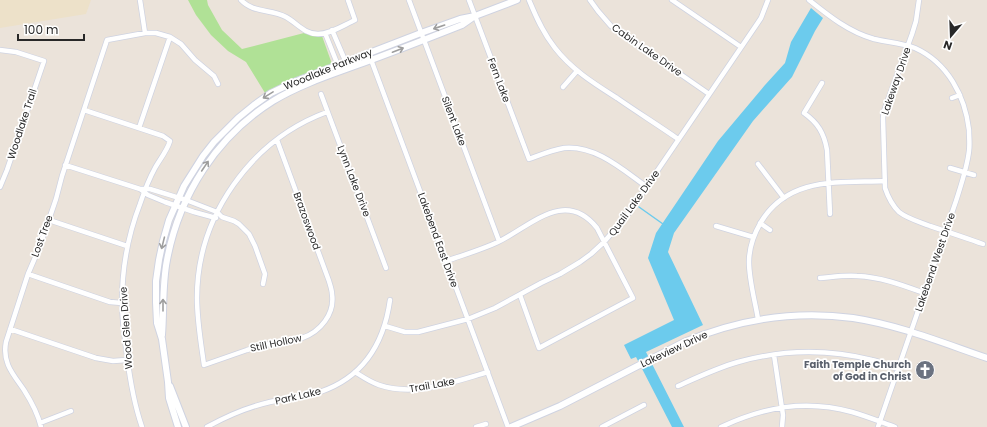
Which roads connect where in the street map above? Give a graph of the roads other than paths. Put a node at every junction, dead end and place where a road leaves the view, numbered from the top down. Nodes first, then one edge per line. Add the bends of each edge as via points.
1 (140, 0) edge
2 (241, 0) edge
3 (348, 0) edge
4 (409, 0) edge
5 (469, 0) edge
6 (517, 0) edge
7 (529, 0) edge
8 (590, 0) edge
9 (672, 0) edge
10 (768, 0) edge
11 (809, 0) edge
12 (919, 3) edge
13 (475, 16) junction
14 (332, 30) junction
15 (145, 33) junction
16 (325, 33) junction
17 (421, 33) junction
18 (170, 37) junction
19 (424, 40) junction
20 (907, 46) junction
21 (741, 47) junction
22 (340, 48) junction
23 (0, 50) edge
24 (332, 51) junction
25 (368, 53) junction
26 (371, 60) junction
27 (346, 62) junction
28 (337, 65) junction
29 (348, 68) junction
30 (340, 71) junction
31 (577, 71) junction
32 (822, 83) dead end
33 (218, 84) dead end
34 (563, 87) dead end
35 (321, 94) dead end
36 (709, 94) junction
37 (960, 95) junction
38 (952, 98) dead end
39 (84, 110) junction
40 (328, 112) junction
41 (139, 128) junction
42 (678, 139) junction
43 (277, 140) junction
44 (66, 164) junction
45 (758, 164) dead end
46 (950, 168) dead end
47 (965, 172) junction
48 (974, 175) dead end
49 (885, 181) junction
50 (829, 183) junction
51 (0, 187) edge
52 (647, 187) junction
53 (145, 191) junction
54 (164, 193) junction
55 (179, 198) junction
56 (784, 198) junction
57 (161, 200) junction
58 (186, 200) junction
59 (175, 206) junction
60 (201, 206) junction
61 (182, 208) junction
62 (217, 212) junction
63 (198, 213) junction
64 (830, 214) dead end
65 (222, 217) junction
66 (215, 218) junction
67 (48, 220) junction
68 (760, 223) junction
69 (716, 226) dead end
70 (770, 230) dead end
71 (945, 231) junction
72 (753, 237) junction
73 (499, 241) junction
74 (604, 242) junction
75 (983, 244) dead end
76 (127, 246) junction
77 (446, 261) junction
78 (386, 268) dead end
79 (28, 274) junction
80 (820, 278) dead end
81 (263, 284) dead end
82 (924, 293) junction
83 (520, 295) junction
84 (390, 300) dead end
85 (122, 303) junction
86 (332, 303) joint
87 (468, 319) junction
88 (758, 319) junction
89 (385, 326) junction
90 (10, 329) junction
91 (911, 332) junction
92 (162, 339) junction
93 (774, 355) junction
94 (987, 358) edge
95 (127, 360) junction
96 (898, 369) junction
97 (355, 372) junction
98 (488, 372) junction
99 (168, 382) junction
100 (678, 386) dead end
101 (644, 405) dead end
102 (782, 407) junction
103 (71, 411) dead end
104 (880, 422) junction
105 (486, 424) dead end
106 (41, 425) edge
107 (142, 427) edge
108 (178, 427) edge
109 (186, 427) edge
110 (207, 427) edge
111 (476, 427) edge
112 (508, 427) edge
113 (512, 427) edge
114 (602, 427) edge
115 (721, 427) edge
116 (782, 427) edge
117 (878, 427) edge
118 (895, 427) edge

1 - 15 street
2 - 16 street via 253,8 285,17 305,31
3 - 14 street via 355,20
4 - 17 street, Silent Lake
5 - 13 street, Fern Lake
6 - 13 street, Woodlake Parkway
7 - 31 street via 546,36
8 - 36 street, Cabin Lake Drive via 611,26
9 - 21 street
10 - 21 street, Quail Lake Drive via 761,18
11 - 20 street, Lakebend West Drive via 843,26 857,33
12 - 20 street, Lakeway Drive
13 -> 17 street, Woodlake Parkway
13 - 19 street, Woodlake Parkway via 462,25
13 - 52 street, Fern Lake via 529,159 564,148 588,150 600,155
14 - 16 street
14 - 22 street
15 - 18 street
15 - 39 street, Lost Tree via 107,40
16 - 24 street
17 - 19 street, Silent Lake
17 - 25 street, Woodlake Parkway
18 - 33 street via 181,44 194,60 214,76
18 - 41 street
26 -> 19 street, Woodlake Parkway
19 - 73 street, Silent Lake
20 - 37 street, Lakebend West Drive via 922,52 939,65 953,81
20 - 49 street, Lakeway Drive via 884,111
21 - 36 street, Quail Lake Drive
22 - 24 street
22 - 27 street
23 - 51 street, Woodlake Trail via 44,61
24 - 28 street
25 - 26 street, Lakebend East Drive
25 - 27 street, Woodlake Parkway
26 - 29 street, Woodlake Parkway
26 - 77 street, Lakebend East Drive
27 - 28 street, Woodlake Parkway
27 - 29 street
28 - 30 street
28 -> 55 street, Woodlake Parkway via 271,93 238,118 203,156
29 - 30 street, Woodlake Parkway
58 -> 30 street, Woodlake Parkway via 209,161 243,123 275,100
31 - 34 street
31 - 42 street
32 - 50 street via 804,114 812,118 822,134 827,150
35 - 40 street, Lynn Lake Drive
36 - 42 street, Quail Lake Drive
37 - 38 street
37 - 47 street, Lakebend West Drive via 970,139
39 - 41 street
39 - 44 street, Lost Tree
40 - 43 street
40 - 78 street, Lynn Lake Drive
41 - 53 street, Wood Glen Drive via 170,141
42 - 52 street, Quail Lake Drive
43 - 62 street via 242,172
43 - 86 street, Brazoswood via 329,281
44 - 53 street
44 - 67 street, Lost Tree
45 - 56 street
46 - 47 street
47 - 48 street
47 - 71 street, Lakebend West Drive
49 - 50 street
49 - 71 street, Lakeway Drive via 888,196 899,211 910,218
50 - 56 street via 808,186
50 - 64 street
52 - 74 street, Quail Lake Drive via 624,220
53 - 54 street via 150,189
53 - 57 street
53 - 76 street, Wood Glen Drive
54 - 55 street
54 - 57 street
55 - 58 street
55 - 59 street, Woodlake Parkway
56 - 68 street via 776,203
57 - 59 street
58 - 60 street
58 - 61 street, Woodlake Parkway
59 - 61 street
59 -> 92 street, Woodlake Parkway via 163,241 156,281 157,322
60 - 62 street
60 - 63 street
61 - 63 street
92 -> 61 street, Woodlake Parkway via 166,261
62 - 65 street
62 - 66 street
63 - 66 street
65 - 66 street
65 - 81 street via 239,224 249,234 265,274
66 - 86 street, Still Hollow via 203,253 198,281 197,315 204,365 260,346 308,336 327,319
67 - 76 street
67 - 79 street, Lost Tree
68 - 70 street
68 - 72 street
69 - 72 street
71 - 75 street, Lakeway Drive
71 - 82 street, Lakebend West Drive
72 - 88 street via 749,262
73 - 74 street via 544,215 565,210 588,219 597,228
73 - 77 street
74 - 83 street, Quail Lake Drive via 580,262
74 - 83 street via 633,298 539,348
76 - 85 street, Wood Glen Drive
77 - 87 street, Lakebend East Drive
79 - 85 street via 110,302
79 - 90 street, Lost Tree
80 - 82 street via 873,277
82 - 91 street, Lakebend West Drive
83 - 87 street, Quail Lake Drive
84 - 89 street, Park Lake
85 - 95 street, Wood Glen Drive
87 - 89 street, Quail Lake Drive via 418,332 405,332
87 - 98 street, Lakebend East Drive
88 - 91 street, Lakeview Drive via 803,315 836,316
88 - 113 street, Lakeview Drive via 684,342 560,406
89 - 97 street, Park Lake via 376,347
90 - 95 street via 96,358
90 - 106 street, Lost Tree via 5,348 6,361
91 - 94 street, Lakeview Drive
91 - 96 street, Lakebend West Drive
92 - 99 street, Woodlake Parkway
93 - 96 street via 809,352 842,354 873,360
93 - 100 street via 738,362
93 - 102 street
95 - 107 street, Wood Glen Drive via 133,398
96 - 104 street, Lakebend West Drive
97 - 98 street, Trail Lake via 377,385 410,390 446,384
97 - 110 street, Park Lake via 339,384 319,392 268,402
98 - 112 street, Lakebend East Drive
99 - 108 street, Woodlake Parkway via 169,398
99 - 109 street, Woodlake Parkway
101 - 114 street
102 - 104 street via 804,405 834,408
102 - 115 street via 768,409
102 - 116 street
103 - 106 street
104 - 117 street, Lakebend West Drive
104 - 118 street
105 - 111 street

